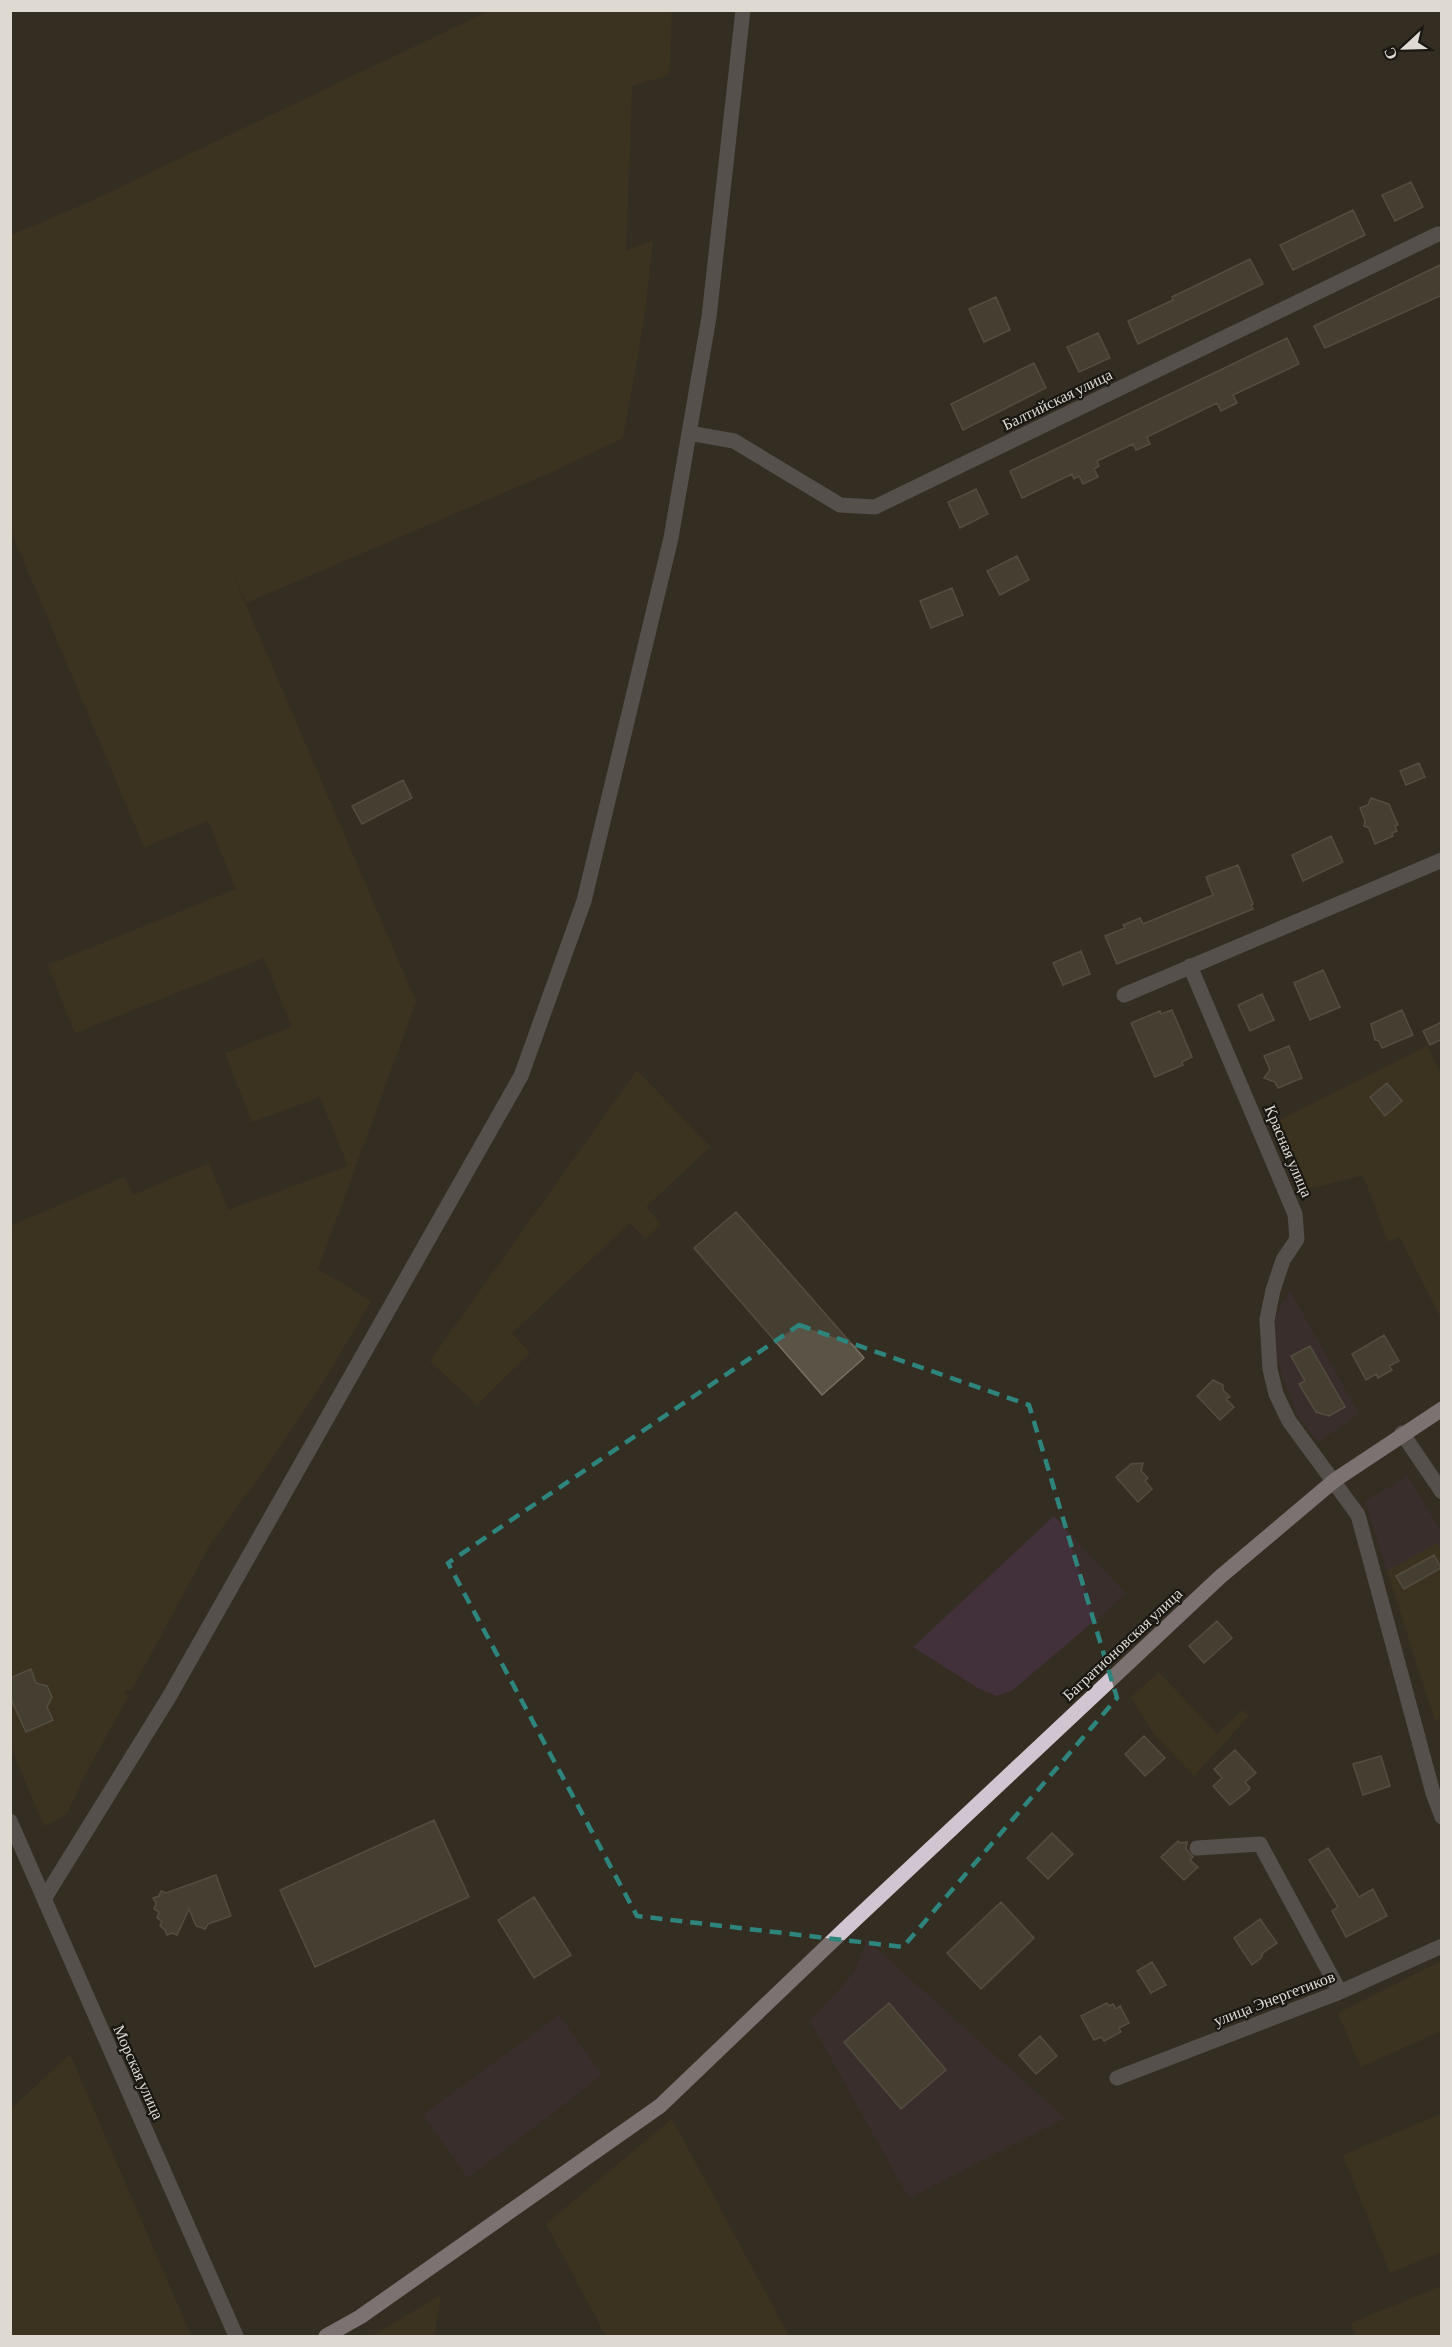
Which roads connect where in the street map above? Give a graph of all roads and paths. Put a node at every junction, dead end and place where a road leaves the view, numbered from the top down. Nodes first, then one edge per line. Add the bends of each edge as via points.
1 (743, 10) edge
2 (1438, 234) dead end
3 (689, 433) junction
4 (1442, 860) edge
5 (1190, 966) junction
6 (1124, 995) dead end
7 (1442, 1408) edge
8 (1402, 1433) junction
9 (1335, 1480) junction
10 (1442, 1492) edge
11 (1442, 1817) edge
12 (10, 1821) edge
13 (16, 1848) edge
14 (1197, 1848) dead end
15 (44, 1899) junction
16 (1442, 1946) edge
17 (1340, 1992) junction
18 (1117, 2078) dead end
19 (236, 2337) edge
20 (326, 2337) edge

1 - 3 street via 709,317
2 - 3 street, Балтийская улица via 876,507 840,505 734,441
3 - 15 street via 671,538 584,901 521,1076 175,1687
4 - 5 street
5 - 6 street
5 - 9 street, Красная улица via 1295,1214 1297,1239 1283,1260 1267,1320 1270,1369 1289,1421
7 - 8 main road, Багратионовская улица
8 - 9 main road, Багратионовская улица
8 - 10 street
9 - 11 street, Красная улица via 1358,1515
9 - 20 main road, Багратионовская улица via 1220,1577 660,2106
12 - 13 street, Морская улица
13 - 15 street, Морская улица
14 - 17 street via 1260,1844
15 - 19 street, Морская улица
16 - 17 street, улица Энергетиков
17 - 18 street, улица Энергетиков

